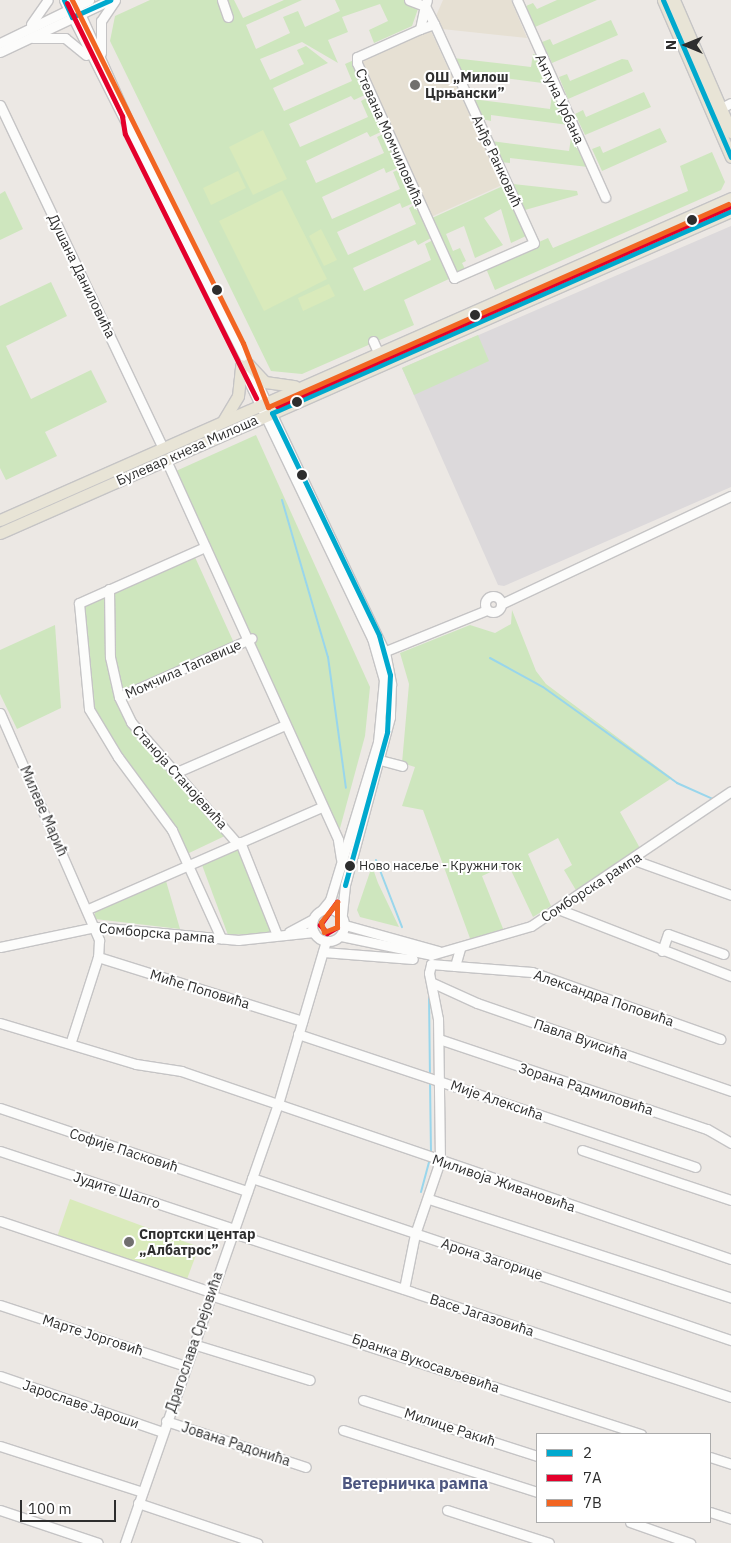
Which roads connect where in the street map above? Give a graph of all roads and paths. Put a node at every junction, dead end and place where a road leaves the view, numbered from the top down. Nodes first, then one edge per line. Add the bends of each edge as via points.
1 (48, 0) edge
2 (64, 0) edge
3 (89, 0) edge
4 (110, 0) edge
5 (115, 0) edge
6 (222, 0) edge
7 (409, 0) edge
8 (517, 0) edge
9 (663, 0) edge
10 (674, 0) edge
11 (426, 3) edge
12 (74, 9) edge
13 (228, 16) dead end
14 (434, 24) junction
15 (420, 29) junction
16 (27, 34) junction
17 (0, 43) edge
18 (0, 52) edge
19 (98, 62) junction
20 (0, 105) edge
21 (726, 106) edge
22 (731, 132) edge
23 (731, 157) edge
24 (605, 197) dead end
25 (731, 198) edge
26 (731, 211) edge
27 (454, 278) joint
28 (505, 304) junction
29 (245, 365) junction
30 (302, 386) junction
31 (265, 409) junction
32 (223, 421) junction
33 (163, 448) junction
34 (166, 460) junction
35 (731, 496) edge
36 (0, 520) edge
37 (0, 533) edge
38 (205, 547) junction
39 (109, 589) junction
40 (500, 601) junction
41 (485, 608) junction
42 (249, 639) junction
43 (382, 653) junction
44 (119, 697) junction
45 (0, 713) edge
46 (284, 725) junction
47 (380, 760) junction
48 (402, 766) dead end
49 (177, 772) junction
50 (731, 791) edge
51 (321, 807) junction
52 (338, 840) junction
53 (348, 840) junction
54 (239, 843) junction
55 (634, 860) junction
56 (341, 862) junction
57 (189, 865) junction
58 (731, 895) edge
59 (88, 909) junction
60 (558, 909) junction
61 (322, 910) junction
62 (313, 919) junction
63 (344, 921) junction
64 (96, 927) junction
65 (314, 932) junction
66 (281, 935) junction
67 (341, 936) junction
68 (221, 938) junction
69 (326, 942) junction
70 (0, 947) edge
71 (460, 948) junction
72 (662, 951) junction
73 (323, 952) junction
74 (438, 952) junction
75 (724, 954) dead end
76 (98, 957) junction
77 (413, 958) dead end
78 (455, 966) junction
79 (731, 976) edge
80 (433, 983) junction
81 (302, 1021) junction
82 (0, 1023) edge
83 (298, 1034) junction
84 (439, 1039) junction
85 (720, 1039) dead end
86 (71, 1042) junction
87 (433, 1078) junction
88 (731, 1090) edge
89 (278, 1104) junction
90 (0, 1108) edge
91 (731, 1143) edge
92 (582, 1150) dead end
93 (0, 1151) edge
94 (433, 1159) junction
95 (695, 1167) dead end
96 (252, 1178) junction
97 (248, 1191) junction
98 (429, 1199) junction
99 (731, 1200) edge
100 (0, 1221) edge
101 (233, 1231) junction
102 (415, 1234) junction
103 (731, 1259) edge
104 (404, 1289) junction
105 (211, 1293) junction
106 (731, 1298) edge
107 (0, 1305) edge
108 (731, 1340) edge
109 (194, 1344) junction
110 (186, 1366) junction
111 (0, 1376) edge
112 (310, 1380) dead end
113 (731, 1397) edge
114 (363, 1400) dead end
115 (166, 1421) junction
116 (343, 1430) dead end
117 (162, 1432) junction
118 (638, 1433) edge
119 (0, 1446) edge
120 (536, 1456) edge
121 (711, 1457) edge
122 (731, 1464) edge
123 (306, 1467) dead end
124 (142, 1492) junction
125 (536, 1492) edge
126 (138, 1503) junction
127 (0, 1510) edge
128 (447, 1510) dead end
129 (711, 1512) edge
130 (731, 1519) edge
131 (633, 1523) edge
132 (98, 1543) edge
133 (126, 1543) edge
134 (256, 1543) edge
135 (549, 1543) edge
136 (690, 1543) edge

1 - 16 street
2 - 12 street
3 - 12 street
4 - 12 street
5 - 19 street via 100,25
6 - 13 street
7 - 11 street
8 - 24 street, Антуна Урбана
9 - 23 main road
10 - 21 main road
11 - 14 street, Анђе Ранковић
11 - 15 street
12 - 16 street
12 - 19 street
14 - 15 street, Стевана Момчиловића
14 - 27 street, Анђе Ранковић via 534,243
15 - 27 street, Стевана Момчиловића via 358,57 356,63
16 - 17 street
16 - 18 street
16 - 19 street via 68,39
19 - 29 street via 129,114 132,132
20 - 33 street, Душана Даниловића
21 - 22 main road
25 - 28 main road, Булевар кнеза Милоша
26 - 28 main road, Булевар кнеза Милоша
28 - 30 main road, Булевар кнеза Милоша via 375,347
28 - 31 main road, Булевар кнеза Милоша
29 - 30 main road via 265,382
29 - 31 street
29 - 32 main road via 238,398
30 - 31 main road, Булевар кнеза Милоша
31 - 32 main road, Булевар кнеза Милоша
31 - 34 main road, Булевар кнеза Милоша
31 - 43 street
32 - 33 main road, Булевар кнеза Милоша
33 - 36 main road, Булевар кнеза Милоша
34 - 37 main road, Булевар кнеза Милоша
34 - 38 street, Момчила Тапавице
35 - 40 street
38 - 39 street
38 - 42 street, Момчила Тапавице
39 - 44 street, Станоја Станојевића via 110,657
39 - 57 street via 79,603 89,709 118,757 162,815
40 - 41 street via 497,611
40 - 41 street via 488,596
41 - 43 street
42 - 44 street, Момчила Тапавице
42 - 46 street, Момчила Тапавице
43 - 47 street via 392,697
43 - 53 street via 384,715
44 - 49 street, Станоја Станојевића via 131,722
45 - 59 street, Милеве Марић
46 - 49 street
46 - 51 street, Момчила Тапавице
47 - 48 street
47 - 63 street via 345,885
49 - 54 street, Станоја Станојевића
50 - 55 street, Сомборска рампа
51 - 52 street, Момчила Тапавице
51 - 54 street
52 - 53 street
52 - 56 street, Момчила Тапавице
53 - 56 street
54 - 57 street
54 - 66 street, Станоја Станојевића
55 - 58 street
55 - 60 street, Сомборска рампа
56 - 61 street
57 - 59 street
57 - 68 street
59 - 64 street, Милеве Марић
60 - 71 street, Сомборска рампа via 531,926
60 - 72 street
61 - 62 street
61 - 63 street via 331,909
62 - 65 street
62 - 66 street, Сомборска рампа
63 - 67 street
63 - 74 street, Сомборска рампа
64 - 68 street, Сомборска рампа
64 - 70 street, Сомборска рампа
64 - 76 street, Милеве Марић
65 - 66 street, Сомборска рампа
65 - 69 street
66 - 68 street, Сомборска рампа
67 - 69 street
67 - 74 street, Сомборска рампа via 431,955
69 - 73 street, Драгослава Срејовића
71 - 74 street, Сомборска рампа
71 - 78 street
72 - 75 street via 668,934
72 - 79 street
73 - 77 street
73 - 81 street, Драгослава Срејовића
76 - 81 street, Миће Поповића
76 - 86 street, Милеве Марић
78 - 80 street, Александра Поповића via 431,964
78 - 85 street, Александра Поповића via 532,972
80 - 84 street
80 - 88 street, Павла Вуисића via 477,1003
81 - 83 street, Драгослава Срејовића
82 - 86 street, Миливоја Живановића
83 - 87 street, Мије Алексића
83 - 89 street, Драгослава Срејовића
84 - 87 street
84 - 91 street, Зорана Радмиловића via 706,1129
86 - 89 street, Миливоја Живановића via 136,1064 181,1071
87 - 94 street
87 - 95 street, Мије Алексића
89 - 94 street, Миливоја Живановића
89 - 96 street, Драгослава Срејовића
90 - 97 street, Софије Пасковић
92 - 99 street
93 - 101 street, Јудите Шалго
94 - 98 street
94 - 103 street, Миливоја Живановића
96 - 97 street, Драгослава Срејовића
96 - 102 street, Арона Загорице
97 - 101 street, Драгослава Срејовића
98 - 102 street
98 - 106 street
100 - 105 street, Бранка Вукосављевића
101 - 104 street, Васе Јагазовића
101 - 105 street, Драгослава Срејовића
102 - 104 street
102 - 108 street, Арона Загорице
104 - 113 street, Васе Јагазовића
105 - 109 street, Драгослава Срејовића
105 - 118 street, Бранка Вукосављевића
107 - 110 street, Марте Јорговић
109 - 110 street, Драгослава Срејовића
109 - 112 street
110 - 115 street, Драгослава Срејовића
111 - 117 street, Јарославе Јароши
114 - 120 street, Милице Ракић
115 - 117 street, Драгослава Срејовића
115 - 123 street, Јована Радонића
116 - 125 street
117 - 124 street, Драгослава Срејовића
119 - 124 street
121 - 122 street
124 - 126 street, Драгослава Срејовића
126 - 133 street, Драгослава Срејовића
126 - 134 street
127 - 132 street
128 - 135 street
129 - 130 street
131 - 136 street

